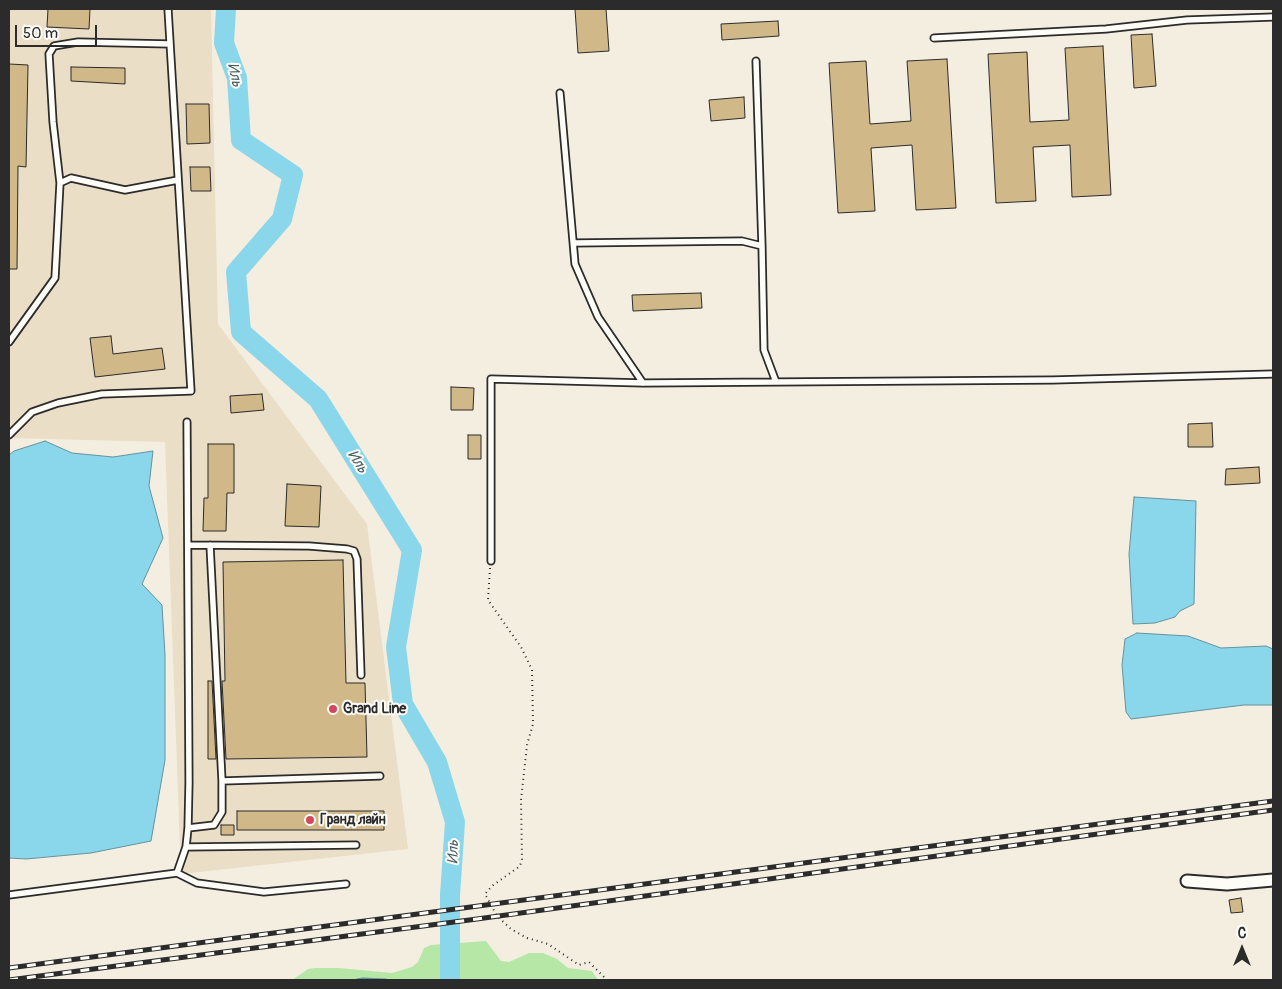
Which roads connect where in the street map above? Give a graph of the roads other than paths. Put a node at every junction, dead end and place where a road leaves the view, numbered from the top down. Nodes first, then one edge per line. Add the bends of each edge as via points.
1 (168, 9) edge
2 (1273, 17) edge
3 (934, 38) dead end
4 (170, 44) junction
5 (756, 61) dead end
6 (560, 93) dead end
7 (178, 180) junction
8 (60, 183) junction
9 (574, 243) junction
10 (762, 246) junction
11 (9, 342) edge
12 (1273, 374) edge
13 (776, 382) junction
14 (643, 383) junction
15 (187, 422) dead end
16 (9, 435) edge
17 (189, 544) junction
18 (210, 545) junction
19 (491, 560) road end
20 (360, 675) dead end
21 (380, 776) dead end
22 (222, 781) junction
23 (188, 828) junction
24 (356, 845) dead end
25 (186, 847) junction
26 (177, 873) junction
27 (1273, 880) edge
28 (1187, 881) dead end
29 (346, 884) dead end
30 (9, 895) edge

1 - 4 lane
2 - 3 lane
4 - 7 lane
4 - 8 lane via 78,42 54,46 49,54
5 - 10 lane
6 - 9 lane
7 - 8 lane via 125,190 72,178
7 - 16 lane via 191,391 102,394 58,403 32,412
8 - 11 lane via 55,278
9 - 10 lane via 742,241
9 - 14 lane via 574,264 598,317
10 - 13 lane via 764,350
12 - 13 lane
13 - 14 lane
14 - 19 lane via 491,379
15 - 17 lane
17 - 18 lane
17 - 23 lane
18 - 20 lane via 309,546 354,551 357,559
18 - 22 lane
21 - 22 lane
22 - 23 lane via 222,812 214,825
23 - 25 lane
24 - 25 lane
25 - 26 lane
26 - 29 lane via 197,884 264,892
26 - 30 lane
27 - 28 street via 1227,884

